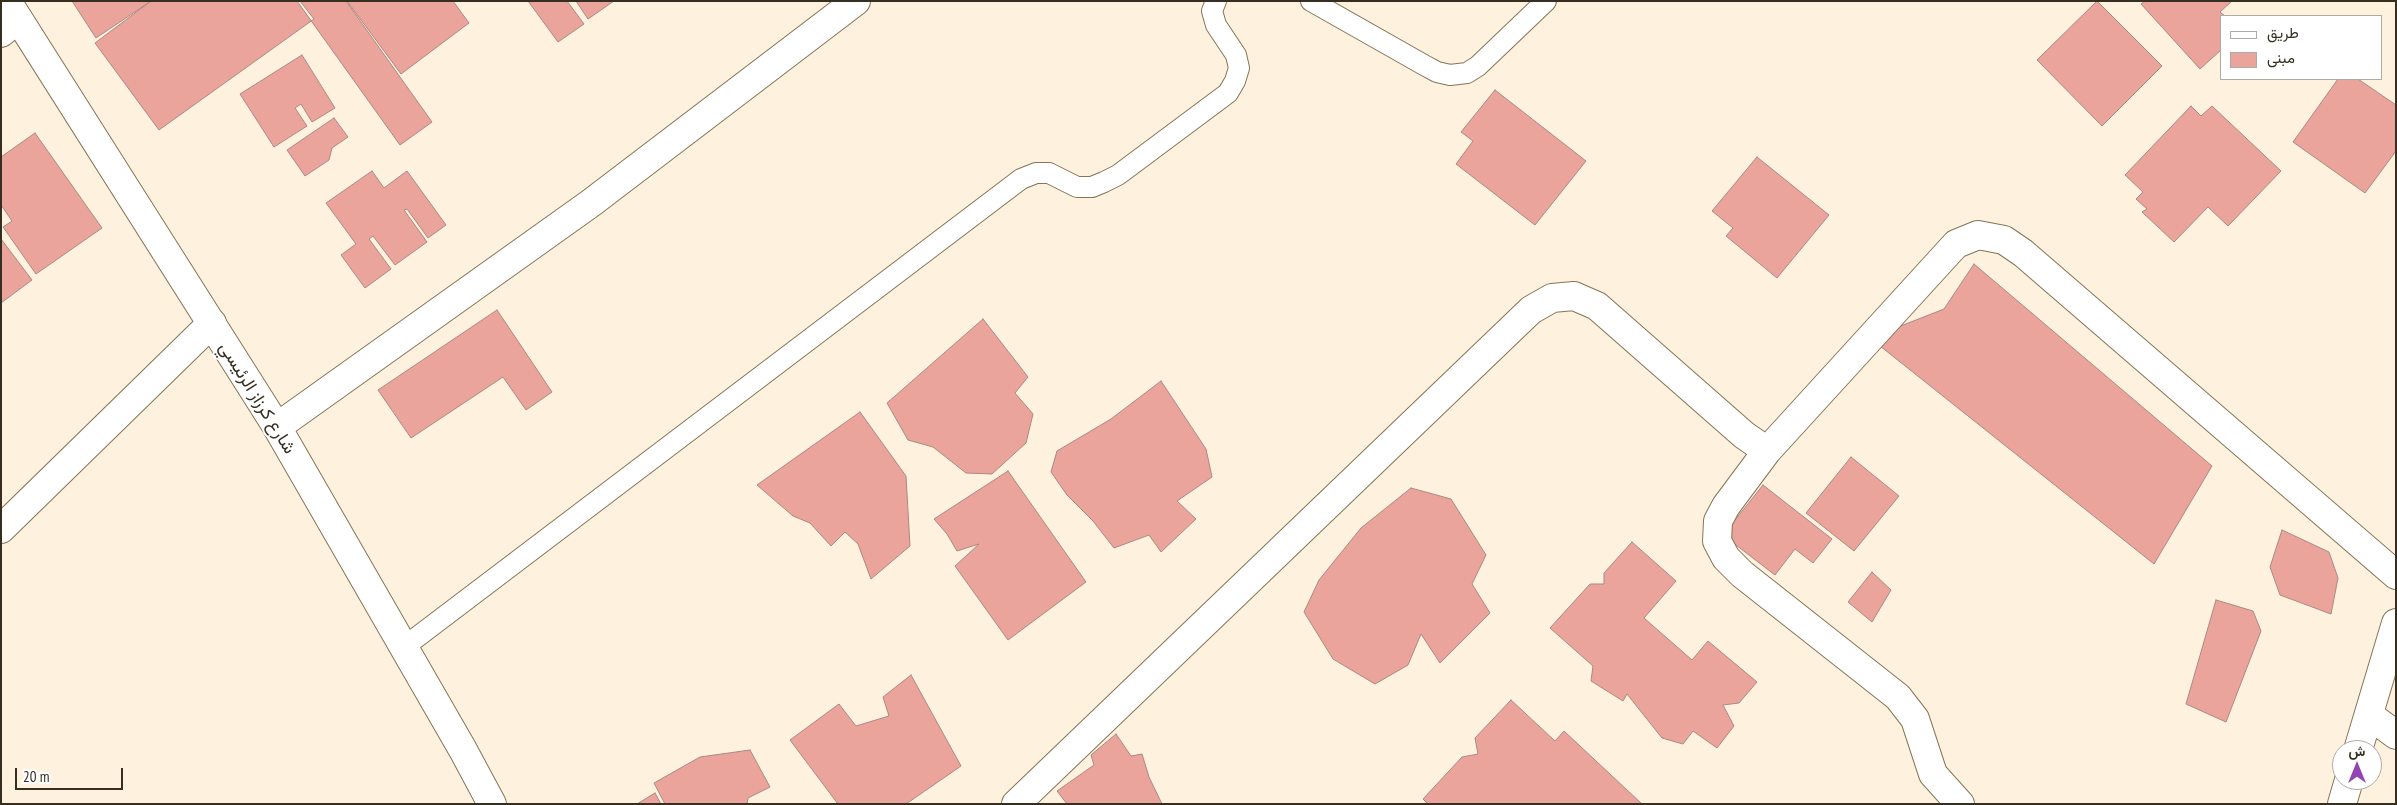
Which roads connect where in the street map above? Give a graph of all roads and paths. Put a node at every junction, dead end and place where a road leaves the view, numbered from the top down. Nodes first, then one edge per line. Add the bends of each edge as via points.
1 (856, 1) edge
2 (1216, 1) edge
3 (1311, 1) edge
4 (1546, 1) edge
5 (9, 18) edge
6 (212, 324) junction
7 (277, 427) junction
8 (1768, 452) junction
9 (1, 529) edge
10 (2396, 575) edge
11 (2396, 623) edge
12 (404, 647) junction
13 (2368, 715) junction
14 (2396, 735) edge
15 (2361, 740) edge
16 (2346, 790) edge
17 (492, 804) edge
18 (1016, 804) edge
19 (1960, 804) edge
20 (2342, 804) edge

1 - 7 street via 591,203
2 - 12 lane via 1212,11 1216,25 1236,55 1239,68 1228,92 1118,175 1104,182 1092,187 1078,187 1049,173 1036,173 1021,179
3 - 4 lane via 1431,68 1450,75 1467,73 1478,66
5 - 6 street, شارع كرزاز الرئيسي
6 - 7 street, شارع كرزاز الرئيسي
6 - 9 street
7 - 12 street, شارع كرزاز الرئيسي
8 - 10 street via 1956,244 1978,235 2004,240
8 - 18 street via 1744,435 1597,306 1574,296 1552,298 1531,310
8 - 19 street via 1718,521 1718,541 1726,558 1898,697 1915,719 1933,774
11 - 13 street
12 - 17 street, شارع كرزاز الرئيسي
13 - 14 street
13 - 15 street
16 - 20 street

